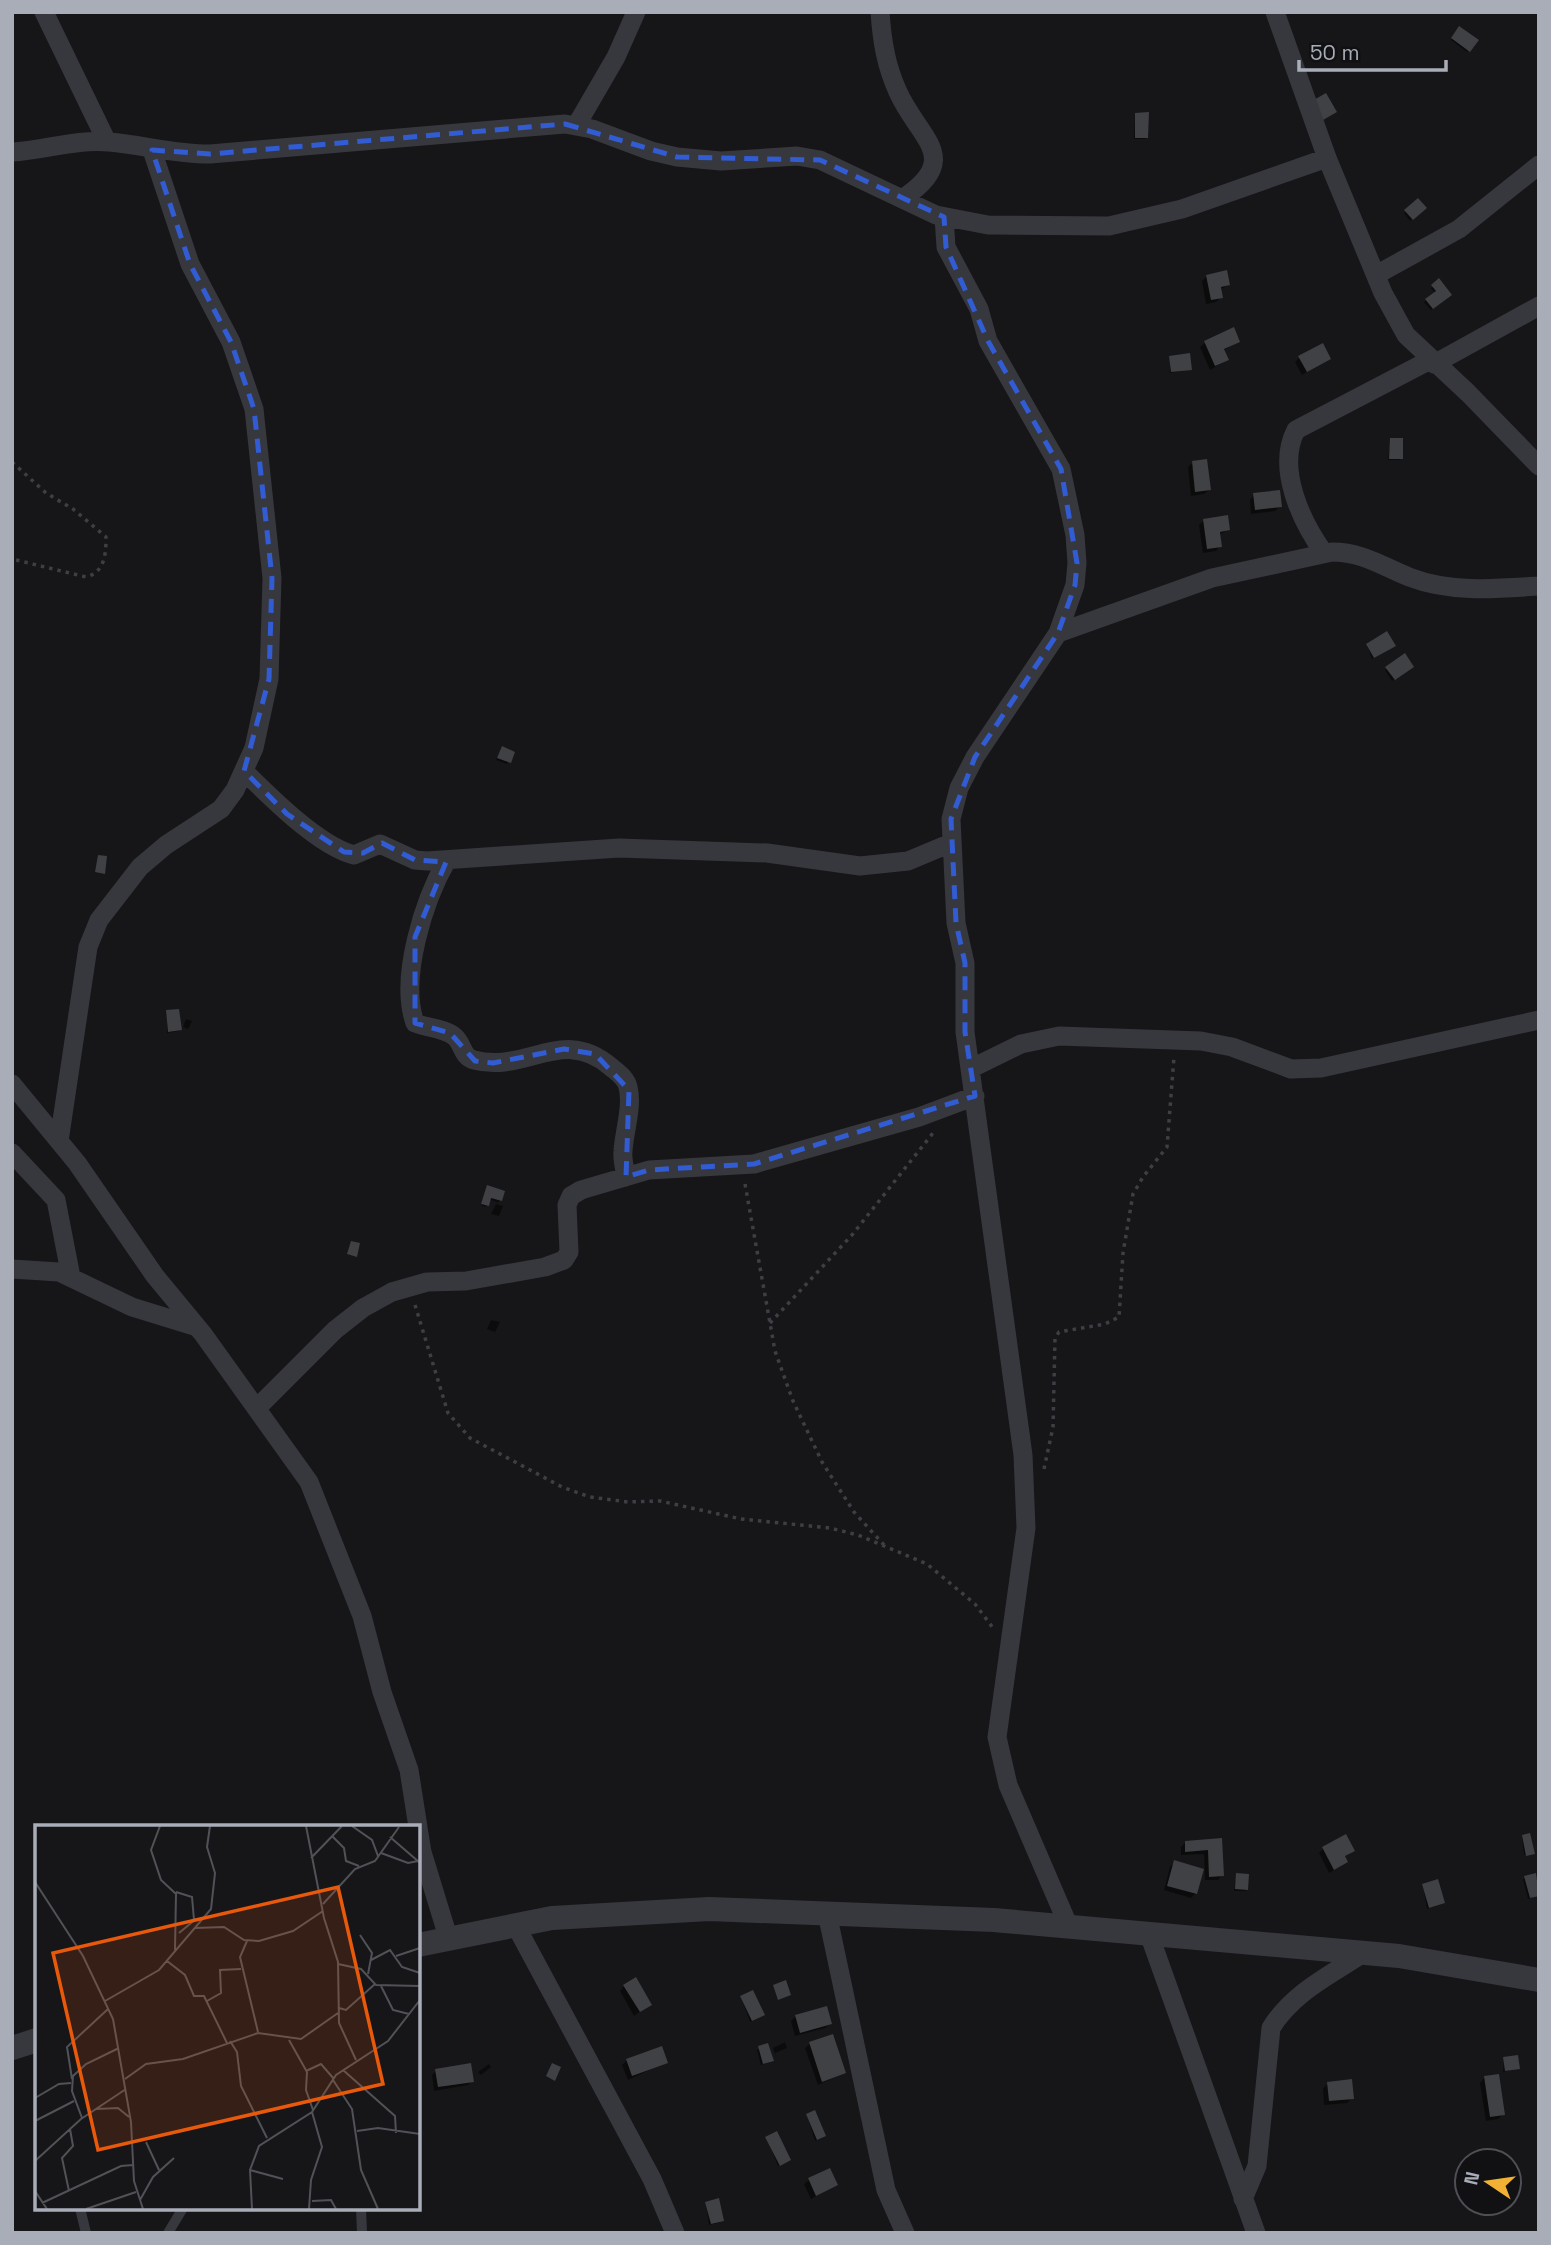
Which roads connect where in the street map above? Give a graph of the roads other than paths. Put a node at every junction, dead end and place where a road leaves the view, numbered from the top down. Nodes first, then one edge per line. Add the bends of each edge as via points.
1 (44, 12) edge
2 (636, 12) edge
3 (880, 12) edge
4 (1275, 12) edge
5 (576, 126) junction
6 (107, 142) junction
7 (152, 150) junction
8 (12, 152) edge
9 (1327, 158) junction
10 (1539, 165) edge
11 (902, 200) junction
12 (944, 217) junction
13 (1376, 275) junction
14 (1539, 306) edge
15 (1432, 362) junction
16 (1539, 466) edge
17 (1324, 553) junction
18 (1539, 586) edge
19 (1058, 633) junction
20 (244, 771) junction
21 (951, 843) junction
22 (447, 860) junction
23 (1539, 1020) edge
24 (971, 1069) junction
25 (12, 1084) edge
26 (975, 1096) junction
27 (59, 1141) junction
28 (12, 1153) edge
29 (626, 1177) junction
30 (12, 1269) edge
31 (71, 1277) junction
32 (197, 1327) junction
33 (257, 1408) junction
34 (418, 1825) edge
35 (420, 1834) edge
36 (828, 1913) junction
37 (516, 1927) junction
38 (1069, 1927) junction
39 (1149, 1934) junction
40 (448, 1937) junction
41 (420, 1944) edge
42 (1365, 1952) junction
43 (1539, 1980) edge
44 (35, 2041) edge
45 (12, 2049) edge
46 (1243, 2199) junction
47 (80, 2210) edge
48 (182, 2210) edge
49 (361, 2210) edge
50 (86, 2233) edge
51 (168, 2233) edge
52 (362, 2233) edge
53 (675, 2233) edge
54 (905, 2233) edge
55 (1256, 2233) edge

1 - 6 street
2 - 5 street
3 - 11 street via 888,68 934,152 925,183
4 - 9 street
5 - 7 street via 532,125 210,154
5 - 11 street via 677,157 722,161 797,156 820,160
6 - 7 street
6 - 8 street
7 - 20 street via 190,264 231,342 254,409 272,578 271,628 269,679 254,748
9 - 12 street via 1182,209 1109,226 988,225
9 - 13 street
10 - 13 street via 1459,229
11 - 12 street
12 - 19 street via 946,247 953,264 979,309 988,341 1061,469 1066,487 1077,562 1075,585
13 - 15 street via 1406,335
14 - 15 street
15 - 16 street
15 - 17 street via 1297,430 1289,452 1291,477 1308,531
17 - 18 street via 1352,552 1409,577 1465,589
17 - 19 street via 1212,578
19 - 21 street via 959,788
20 - 22 street via 288,814 344,852 363,853 380,844 415,860
20 - 27 street via 221,808 140,867 99,920 88,947
21 - 22 street via 908,861 860,866 767,853 619,848
21 - 24 street
22 - 29 street via 415,937 411,999 415,1023 450,1033 468,1058 475,1060 493,1063 564,1049 595,1054 625,1079 629,1090 622,1153
23 - 24 street via 1321,1068 1290,1069 1232,1047 1176,1040 1059,1037 1021,1044
24 - 26 street
25 - 27 street
26 - 29 street via 813,1149 742,1165 649,1170
26 - 38 street via 1023,1455 1026,1528 997,1737 1007,1785
27 - 32 street
28 - 31 street via 56,1200
29 - 33 street via 571,1196 566,1218 569,1252 558,1264 466,1282 427,1282 363,1308
30 - 31 street
31 - 32 street via 132,1307
32 - 33 street
33 - 34 street via 309,1482 333,1537 409,1770
35 - 40 street
36 - 37 street via 709,1909 600,1913
36 - 38 street
36 - 54 street via 886,2190
37 - 40 street
37 - 53 street via 652,2179
38 - 39 street
39 - 42 street
39 - 46 street
40 - 41 street
42 - 43 street
42 - 46 street via 1304,1990 1281,2011 1271,2028 1256,2166
44 - 45 street
46 - 55 street
47 - 50 lane
48 - 51 lane
49 - 52 lane

